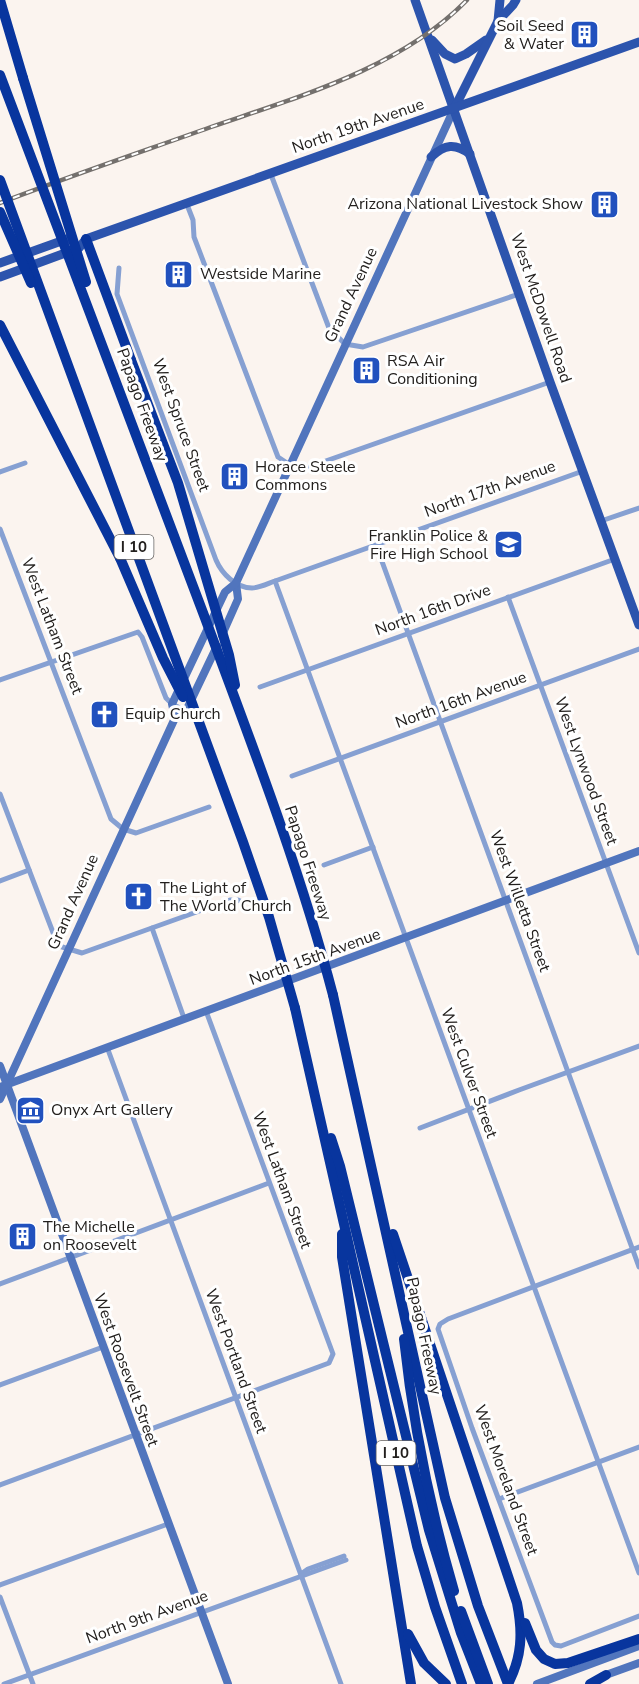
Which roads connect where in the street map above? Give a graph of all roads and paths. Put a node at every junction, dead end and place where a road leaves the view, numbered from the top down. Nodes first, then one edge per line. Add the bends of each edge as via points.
1 (0, 0) edge
2 (415, 0) edge
3 (500, 0) edge
4 (516, 0) edge
5 (0, 21) edge
6 (498, 21) junction
7 (427, 34) junction
8 (488, 38) junction
9 (639, 42) edge
10 (0, 75) edge
11 (23, 78) junction
12 (454, 109) junction
13 (471, 155) junction
14 (431, 157) junction
15 (270, 172) junction
16 (0, 180) edge
17 (186, 202) junction
18 (0, 212) edge
19 (86, 239) junction
20 (0, 263) edge
21 (118, 268) dead end
22 (0, 277) edge
23 (519, 294) junction
24 (0, 325) edge
25 (345, 344) junction
26 (63, 354) junction
27 (113, 372) junction
28 (550, 382) junction
29 (25, 463) dead end
30 (290, 465) junction
31 (583, 471) junction
32 (0, 472) edge
33 (639, 508) edge
34 (601, 521) junction
35 (0, 529) edge
36 (376, 545) junction
37 (615, 559) junction
38 (275, 581) junction
39 (236, 583) junction
40 (508, 597) junction
41 (638, 621) edge
42 (408, 633) junction
43 (639, 649) edge
44 (51, 662) junction
45 (308, 669) junction
46 (0, 680) edge
47 (540, 685) junction
48 (260, 687) dead end
49 (172, 704) junction
50 (186, 711) junction
51 (241, 715) junction
52 (175, 718) junction
53 (440, 722) junction
54 (205, 740) junction
55 (341, 758) junction
56 (292, 776) dead end
57 (0, 794) edge
58 (209, 807) dead end
59 (123, 829) junction
60 (373, 847) junction
61 (639, 851) edge
62 (606, 863) junction
63 (324, 865) dead end
64 (29, 870) junction
65 (0, 881) edge
66 (506, 901) junction
67 (244, 903) dead end
68 (152, 928) junction
69 (406, 938) junction
70 (68, 949) junction
71 (639, 953) edge
72 (206, 1011) junction
73 (184, 1018) junction
74 (639, 1046) edge
75 (107, 1047) junction
76 (0, 1066) edge
77 (310, 1069) junction
78 (567, 1072) junction
79 (3, 1085) edge
80 (0, 1099) edge
81 (469, 1109) junction
82 (420, 1128) dead end
83 (375, 1180) junction
84 (269, 1183) junction
85 (342, 1217) junction
86 (170, 1220) junction
87 (636, 1248) edge
88 (71, 1258) junction
89 (639, 1267) edge
90 (0, 1284) edge
91 (398, 1286) junction
92 (532, 1287) junction
93 (103, 1347) junction
94 (0, 1384) edge
95 (234, 1398) junction
96 (136, 1435) junction
97 (639, 1446) edge
98 (598, 1461) junction
99 (0, 1485) edge
100 (499, 1499) junction
101 (168, 1524) junction
102 (345, 1558) dead end
103 (639, 1573) edge
104 (300, 1575) junction
105 (0, 1586) edge
106 (0, 1597) edge
107 (398, 1599) junction
108 (517, 1603) junction
109 (201, 1611) junction
110 (639, 1616) edge
111 (639, 1639) edge
112 (639, 1646) edge
113 (639, 1663) edge
114 (29, 1675) junction
115 (606, 1675) junction
116 (444, 1682) edge
117 (4, 1684) edge
118 (33, 1684) edge
119 (228, 1684) edge
120 (340, 1684) edge
121 (411, 1684) edge
122 (462, 1684) edge
123 (481, 1684) edge
124 (488, 1684) edge
125 (508, 1684) edge
126 (537, 1684) edge
127 (582, 1684) edge
128 (590, 1684) edge

1 - 11 highway
2 - 7 main road, West McDowell Road
3 - 6 main road, Grand Avenue
4 - 6 main road, Grand Avenue
5 - 11 highway
6 - 8 main road, Grand Avenue
7 - 8 main road via 455,59
7 - 12 main road, West McDowell Road
8 - 12 main road, Grand Avenue
9 - 12 main road, North 19th Avenue
10 - 27 highway, Papago Freeway / I 10, bridge
11 - 27 highway, bridge
12 - 13 main road, West McDowell Road
12 - 14 main road, Grand Avenue
12 - 15 main road, North 19th Avenue
13 - 14 main road via 452,145
13 - 23 main road, West McDowell Road
14 - 25 main road, Grand Avenue
15 - 17 main road, North 19th Avenue
15 - 25 street via 329,328
16 - 26 highway, I 10, bridge
17 - 19 main road, North 19th Avenue
17 - 30 street via 194,237 278,457
18 - 26 highway, bridge
19 - 20 main road, North 19th Avenue via 75,237
19 - 22 main road, North 19th Avenue via 79,248
19 - 51 highway, bridge via 178,483 229,655
21 - 39 street, West Spruce Street via 117,294 216,560 220,570
23 - 25 street via 363,347
23 - 28 main road, West McDowell Road
24 - 54 highway, bridge via 125,569 163,658
25 - 30 main road, Grand Avenue
26 - 54 highway, I 10, bridge
27 - 51 highway, Papago Freeway / I 10, bridge
28 - 30 street via 303,468
28 - 31 main road, West McDowell Road
29 - 32 street
30 - 39 main road, Grand Avenue
31 - 34 main road, West McDowell Road
31 - 36 street, North 17th Avenue
33 - 34 street
34 - 37 main road, West McDowell Road
35 - 44 street, West Latham Street
36 - 38 street, North 17th Avenue
36 - 42 street, West Willetta Street
37 - 40 street, North 16th Drive
37 - 41 main road, West McDowell Road
38 - 39 street, North 17th Avenue via 252,588
38 - 45 street, West Culver Street
39 - 49 main road, Grand Avenue via 225,592
39 - 50 main road, Grand Avenue via 238,599
40 - 42 street, North 16th Drive
40 - 47 street, West Lynwood Street
42 - 45 street, North 16th Drive
42 - 53 street, West Willetta Street
43 - 47 street, North 16th Avenue
44 - 46 street
44 - 49 street via 138,632
44 - 59 street, West Latham Street via 111,819
45 - 48 street, North 16th Drive
45 - 55 street, West Culver Street
47 - 53 street, North 16th Avenue
47 - 62 street, West Lynwood Street
49 - 50 street
49 - 52 main road
50 - 52 main road
51 - 83 highway, Papago Freeway / I 10, bridge via 295,866 333,995
52 - 59 main road, Grand Avenue
53 - 55 street, North 16th Avenue
53 - 66 street, West Willetta Street
54 - 77 highway, I 10, bridge via 257,880
55 - 56 street, North 16th Avenue
55 - 60 street, West Culver Street
57 - 64 street
58 - 59 street via 136,833
59 - 70 main road, Grand Avenue
60 - 63 street
60 - 69 street, West Culver Street
61 - 62 main road, North 15th Avenue
62 - 66 main road, North 15th Avenue
62 - 71 street, West Lynwood Street
64 - 65 street
64 - 70 street via 57,943
66 - 69 main road, North 15th Avenue
66 - 78 street, West Willetta Street
67 - 68 street via 230,900
68 - 70 street via 82,953
68 - 73 street
69 - 72 main road, North 15th Avenue
69 - 81 street, West Culver Street
70 - 79 main road, Grand Avenue
72 - 73 main road, North 15th Avenue
72 - 84 street, West Latham Street
73 - 75 main road, North 15th Avenue
74 - 78 street
75 - 79 main road, North 15th Avenue
75 - 86 street, West Portland Street
76 - 79 main road, West Roosevelt Street
77 - 85 highway, I 10
77 - 123 highway via 342,1177 429,1530 460,1633
78 - 81 street
78 - 87 street, West Willetta Street
79 - 80 main road, Grand Avenue
79 - 88 main road, West Roosevelt Street
81 - 82 street
81 - 92 street, West Culver Street
83 - 91 highway, Papago Freeway / I 10
83 - 108 highway
84 - 86 street
84 - 95 street, West Latham Street via 333,1354 329,1363
85 - 107 highway via 342,1257
85 - 122 highway, I 10 via 417,1546
86 - 88 street
86 - 95 street, West Portland Street
87 - 89 street, West Willetta Street
87 - 92 street
88 - 90 street
88 - 93 main road, West Roosevelt Street
91 - 124 highway via 410,1394 440,1541
91 - 125 highway, Papago Freeway / I 10 via 454,1530
92 - 98 street, West Culver Street
92 - 100 street, West Moreland Street via 440,1323 438,1334
93 - 94 street
93 - 96 main road, West Roosevelt Street
95 - 96 street
95 - 104 street, West Portland Street
96 - 99 street
96 - 101 main road, West Roosevelt Street
97 - 98 street
98 - 100 street
98 - 103 street, West Culver Street
100 - 110 street, West Moreland Street via 555,1645
101 - 105 street
101 - 109 main road, West Roosevelt Street
102 - 104 street, North 9th Avenue
104 - 109 street, North 9th Avenue
104 - 120 street, West Portland Street
106 - 114 street
107 - 116 highway via 414,1649
107 - 121 highway
108 - 111 highway via 536,1650 555,1664
108 - 125 highway via 522,1627 520,1656
109 - 114 street, North 9th Avenue
109 - 119 main road, West Roosevelt Street
112 - 126 main road
113 - 115 main road
114 - 117 street, North 9th Avenue
114 - 118 street
115 - 127 main road
115 - 128 highway

